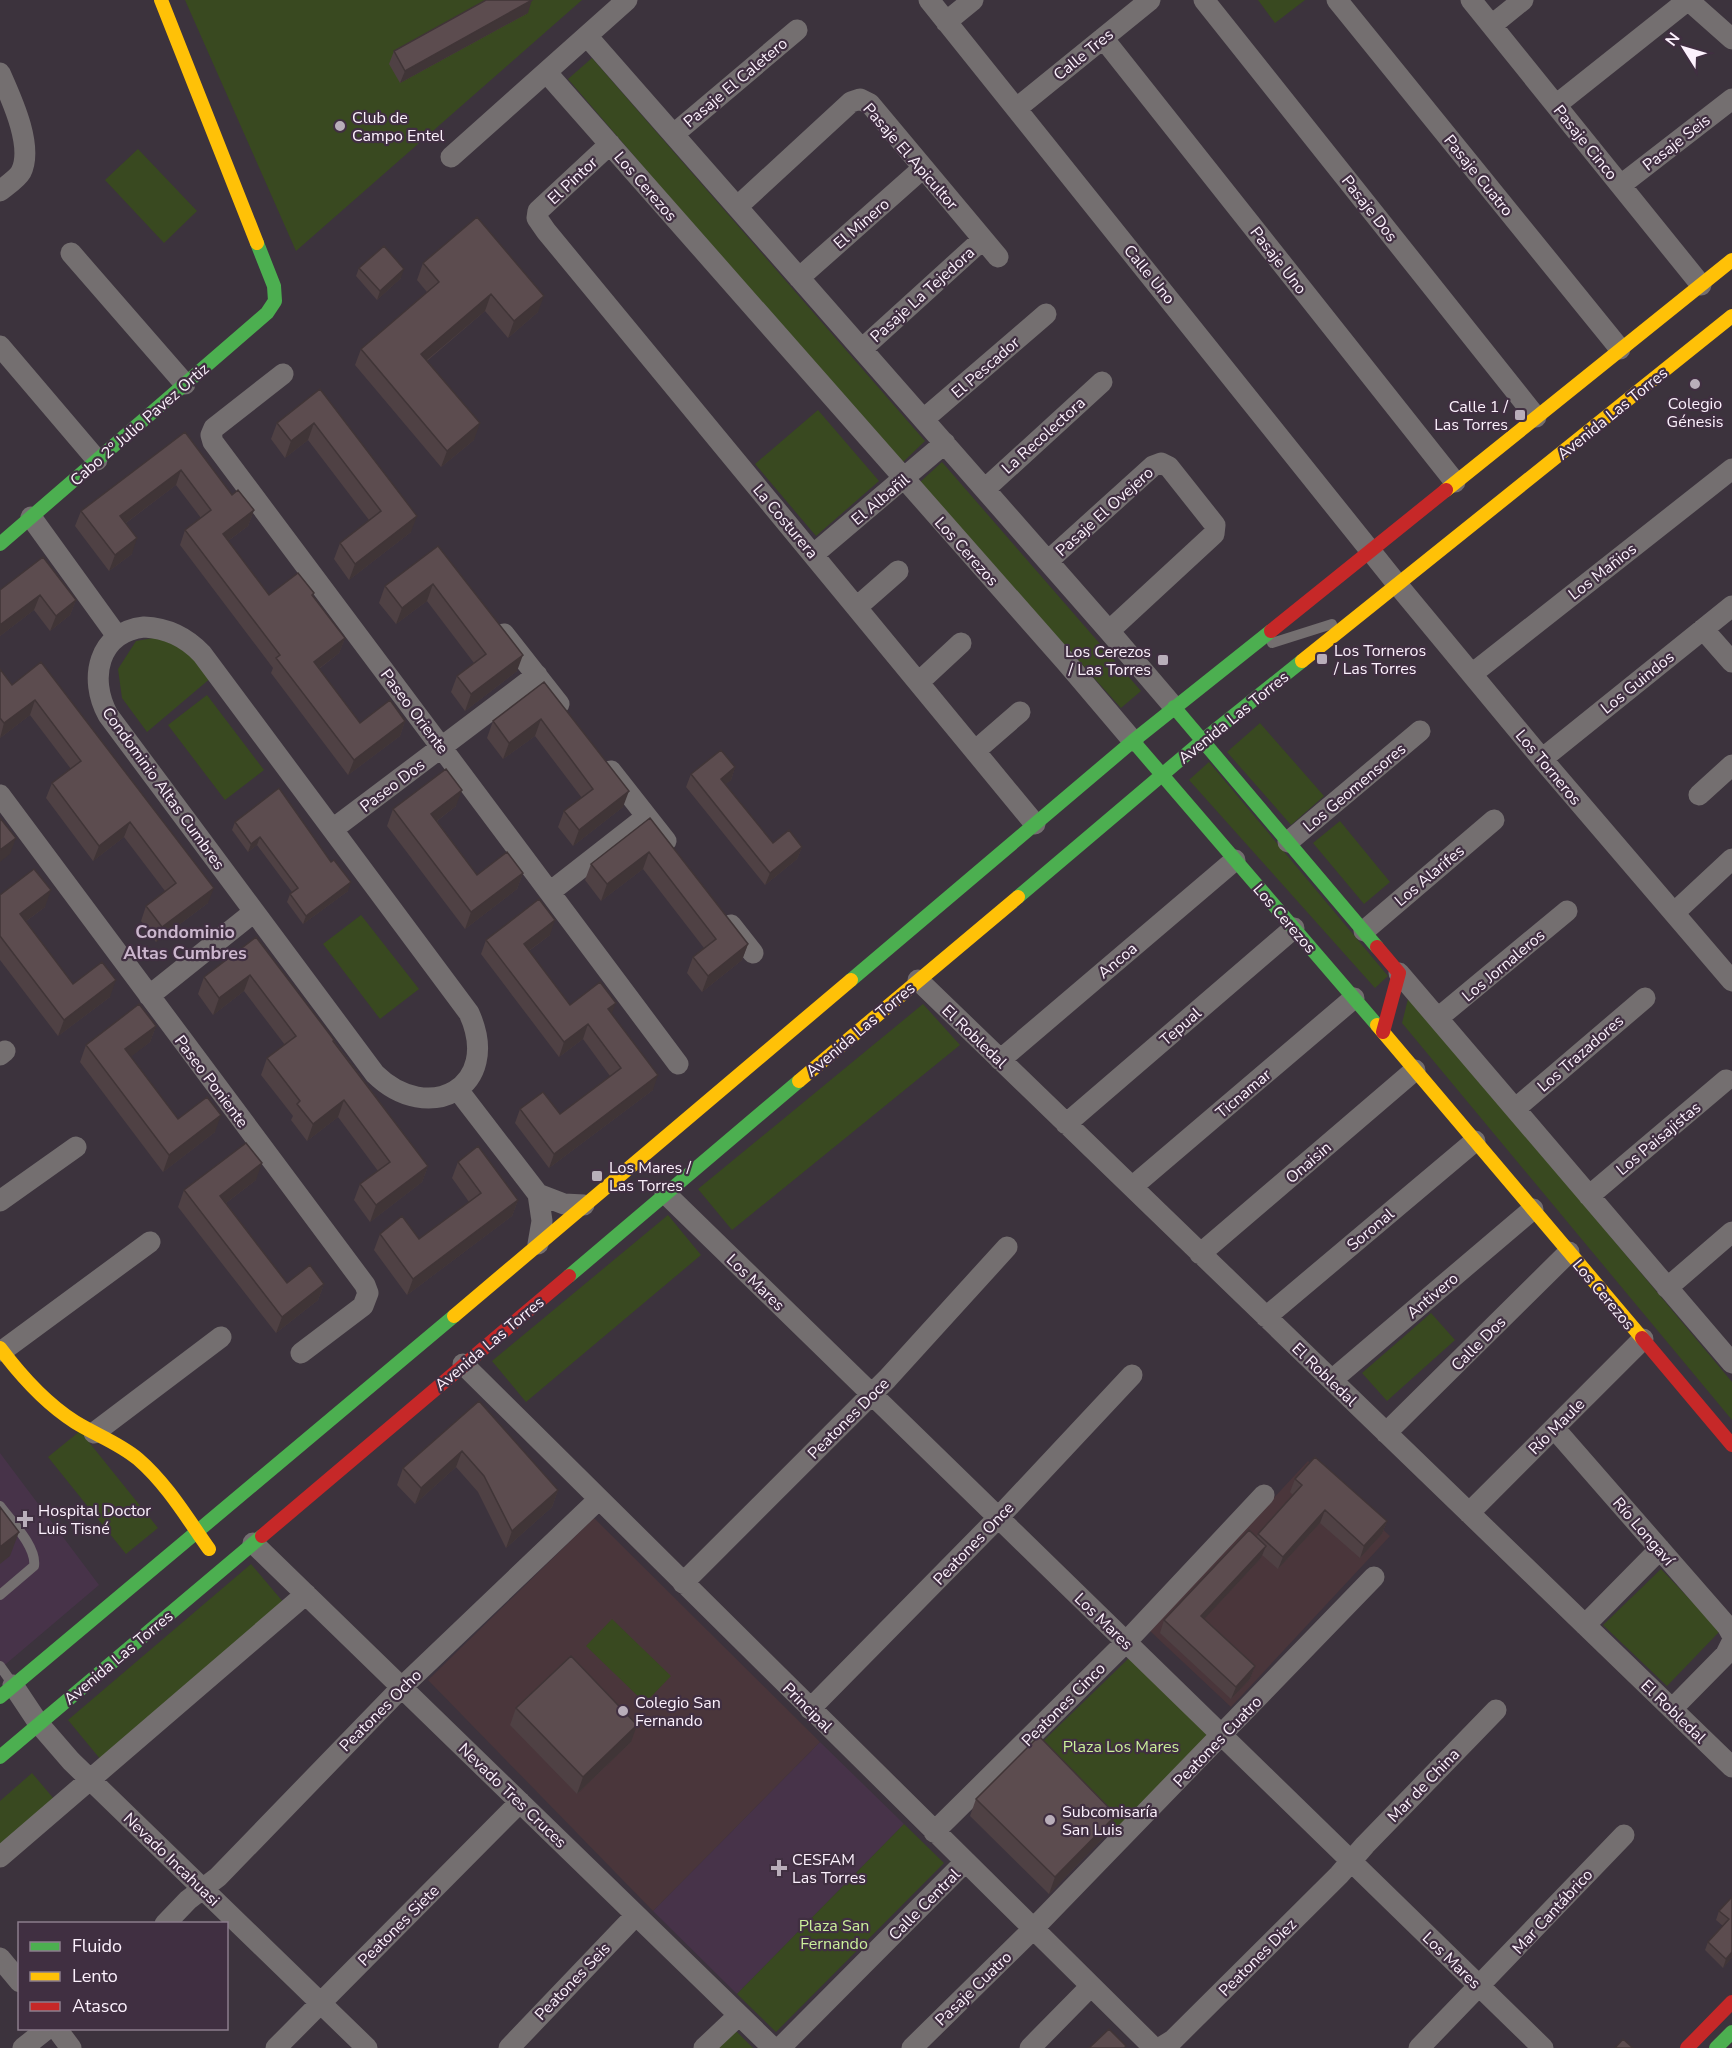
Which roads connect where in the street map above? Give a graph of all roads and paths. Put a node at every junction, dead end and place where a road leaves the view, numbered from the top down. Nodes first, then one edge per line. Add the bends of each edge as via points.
1 (161, 0) edge
2 (627, 0) edge
3 (929, 0) edge
4 (973, 0) edge
5 (1150, 0) edge
6 (1204, 0) edge
7 (1337, 0) edge
8 (1471, 0) edge
9 (1523, 0) edge
10 (1688, 0) edge
11 (946, 22) junction
12 (1492, 25) junction
13 (797, 30) dead end
14 (587, 36) junction
15 (1103, 38) junction
16 (1732, 39) edge
17 (0, 72) edge
18 (547, 72) junction
19 (1732, 99) edge
20 (1556, 105) junction
21 (1017, 108) junction
22 (674, 134) junction
23 (610, 144) junction
24 (451, 157) dead end
25 (923, 168) junction
26 (1621, 185) junction
27 (0, 191) edge
28 (737, 207) junction
29 (537, 218) joint
30 (983, 239) junction
31 (71, 253) dead end
32 (998, 257) dead end
33 (1732, 260) edge
34 (799, 278) junction
35 (1701, 285) junction
36 (1046, 314) dead end
37 (1732, 316) edge
38 (0, 346) edge
39 (861, 349) junction
40 (1620, 349) junction
41 (283, 374) dead end
42 (1102, 382) dead end
43 (185, 384) junction
44 (1536, 417) junction
45 (924, 419) junction
46 (945, 443) junction
47 (97, 460) junction
48 (1732, 469) edge
49 (904, 479) junction
50 (1455, 482) junction
51 (984, 489) junction
52 (31, 517) junction
53 (3, 535) edge
54 (1370, 550) junction
55 (814, 554) junction
56 (1048, 561) junction
57 (898, 571) dead end
58 (1397, 584) junction
59 (1732, 606) edge
60 (857, 607) junction
61 (1358, 616) junction
62 (494, 620) edge
63 (1703, 629) junction
64 (1109, 631) junction
65 (117, 636) junction
66 (961, 643) dead end
67 (1244, 651) junction
68 (1732, 662) edge
69 (1472, 674) junction
70 (537, 675) junction
71 (919, 682) junction
72 (1174, 707) junction
73 (1020, 712) dead end
74 (573, 723) edge
75 (1419, 731) dead end
76 (1133, 741) junction
77 (1202, 741) junction
78 (442, 747) junction
79 (595, 751) edge
80 (975, 751) junction
81 (1542, 759) junction
82 (1732, 765) edge
83 (1161, 775) junction
84 (0, 795) edge
85 (1699, 795) dead end
86 (646, 817) junction
87 (1494, 820) dead end
88 (1035, 824) junction
89 (333, 829) junction
90 (1288, 842) junction
91 (675, 853) edge
92 (1732, 859) edge
93 (1234, 860) junction
94 (550, 892) junction
95 (717, 907) edge
96 (1567, 911) dead end
97 (254, 912) junction
98 (1674, 913) junction
99 (1294, 928) junction
100 (1364, 931) junction
101 (753, 953) dead end
102 (1399, 973) junction
103 (918, 981) junction
104 (1732, 981) edge
105 (149, 996) junction
106 (1354, 998) junction
107 (1646, 998) dead end
108 (1438, 1018) junction
109 (1383, 1032) junction
110 (1000, 1060) junction
111 (678, 1064) dead end
112 (1415, 1070) junction
113 (1726, 1080) dead end
114 (458, 1090) junction
115 (1515, 1109) junction
116 (1066, 1124) junction
117 (666, 1137) junction
118 (1475, 1141) junction
119 (681, 1142) dead end
120 (76, 1147) dead end
121 (691, 1155) dead end
122 (692, 1171) junction
123 (1132, 1187) junction
124 (665, 1193) junction
125 (538, 1194) junction
126 (1589, 1196) junction
127 (0, 1201) edge
128 (584, 1205) junction
129 (1533, 1209) junction
130 (1732, 1232) edge
131 (150, 1242) dead end
132 (538, 1244) junction
133 (1007, 1247) dead end
134 (1569, 1252) junction
135 (1200, 1254) junction
136 (1667, 1288) junction
137 (1266, 1317) junction
138 (221, 1337) dead end
139 (1642, 1339) junction
140 (1, 1350) edge
141 (301, 1353) dead end
142 (463, 1364) junction
143 (1732, 1364) edge
144 (1132, 1375) dead end
145 (1332, 1380) junction
146 (871, 1394) junction
147 (1554, 1428) junction
148 (94, 1432) junction
149 (1386, 1433) junction
150 (1732, 1445) edge
151 (1264, 1495) dead end
152 (599, 1499) junction
153 (0, 1506) edge
154 (1469, 1513) junction
155 (998, 1518) junction
156 (197, 1533) junction
157 (253, 1543) junction
158 (1660, 1549) junction
159 (223, 1569) junction
160 (1374, 1577) dead end
161 (683, 1583) junction
162 (306, 1594) junction
163 (0, 1595) edge
164 (1585, 1625) junction
165 (1732, 1635) edge
166 (1126, 1642) junction
167 (1732, 1642) edge
168 (0, 1666) edge
169 (402, 1687) junction
170 (7, 1691) edge
171 (810, 1709) junction
172 (1672, 1709) junction
173 (1496, 1710) dead end
174 (39, 1724) junction
175 (1222, 1736) junction
176 (0, 1756) edge
177 (1732, 1767) edge
178 (90, 1780) junction
179 (520, 1802) junction
180 (934, 1832) junction
181 (1624, 1835) dead end
182 (0, 1857) edge
183 (1351, 1861) junction
184 (965, 1862) junction
185 (203, 1889) junction
186 (636, 1915) junction
187 (166, 1922) edge
188 (1033, 1929) junction
189 (0, 1958) edge
190 (18, 1980) edge
191 (1091, 1986) junction
192 (1480, 1986) junction
193 (1732, 2002) edge
194 (321, 2003) junction
195 (739, 2015) junction
196 (54, 2030) edge
197 (57, 2030) edge
198 (1732, 2032) edge
199 (24, 2048) edge
200 (71, 2048) edge
201 (276, 2048) edge
202 (367, 2048) edge
203 (509, 2048) edge
204 (704, 2048) edge
205 (773, 2048) edge
206 (780, 2048) edge
207 (912, 2048) edge
208 (1030, 2048) edge
209 (1154, 2048) edge
210 (1160, 2048) edge
211 (1419, 2048) edge
212 (1543, 2048) edge
213 (1687, 2048) edge
214 (1716, 2048) edge

1 - 43 main road, Cabo 2º Julio Pavez Ortiz via 274,286 274,301 267,313
2 - 14 street
3 - 11 street, Calle Uno
4 - 11 street
5 - 15 street, Calle Tres
6 - 44 street, Pasaje Dos
7 - 40 street, Pasaje Cuatro
8 - 12 street, Pasaje Cinco
9 - 12 street
10 - 16 street
10 - 20 street
11 - 21 street, Calle Uno
12 - 20 street, Pasaje Cinco
13 - 22 street, Pasaje El Caletero
14 - 18 street
14 - 22 street
15 - 21 street, Calle Tres
15 - 50 street, Pasaje Uno
17 - 27 street via 26,143 21,172
18 - 23 street, Los Cerezos
18 - 24 street
19 - 26 street, Pasaje Seis
20 - 26 street, Pasaje Cinco
21 - 54 street, Calle Uno
22 - 28 street
23 - 29 street, El Pintor via 538,211
23 - 49 street, Los Cerezos
25 - 28 street, Pasaje El Apicultor via 870,104 856,100
25 - 30 street, Pasaje El Apicultor
25 - 34 street, El Minero
26 - 35 street, Pasaje Cinco
28 - 34 street
29 - 55 street, La Costurera
30 - 32 street, Pasaje El Apicultor
30 - 39 street, Pasaje La Tejedora
31 - 43 street
33 - 35 main road
34 - 39 street
35 - 40 main road
36 - 45 street, El Pescador
37 - 58 main road, Avenida Las Torres
38 - 47 street
39 - 45 street
40 - 44 main road
41 - 78 street, Paseo Oriente via 214,428 211,438
42 - 51 street, La Recolectora
43 - 47 main road, Cabo 2º Julio Pavez Ortiz
44 - 50 main road
45 - 46 street
46 - 49 street, El Albañil
46 - 51 street
47 - 52 main road, Cabo 2º Julio Pavez Ortiz
48 - 69 street, Los Mañios
49 - 55 street, El Albañil
49 - 76 street, Los Cerezos
50 - 54 main road
51 - 56 street
52 - 53 main road, Cabo 2º Julio Pavez Ortiz
52 - 65 street
54 - 58 street, Los Torneros
54 - 67 main road
55 - 60 street, La Costurera
56 - 64 street
56 - 64 street, Pasaje El Ovejero via 1153,466 1161,463 1169,467 1215,525 1214,534
57 - 60 street
58 - 61 main road, Avenida Las Torres
58 - 69 street, Los Torneros
59 - 63 street, Los Guindos
60 - 71 street, La Costurera
61 - 67 lane
61 - 77 main road, Avenida Las Torres
62 - 70 street
63 - 68 street
63 - 81 street, Los Guindos
64 - 72 street
65 - 89 street via 135,628 153,627 194,645
65 - 97 street, Condominio Altas Cumbres via 104,652 98,672 103,706
66 - 71 street
67 - 72 main road
69 - 81 street, Los Torneros
70 - 74 street
70 - 78 street, Paseo Dos
71 - 80 street, La Costurera
72 - 76 main road
72 - 77 main road
73 - 80 street
75 - 90 street, Los Geomensores
76 - 83 main road, Los Cerezos
76 - 88 main road
77 - 83 main road, Avenida Las Torres
77 - 90 main road
78 - 89 street, Paseo Dos
78 - 94 street, Paseo Oriente
79 - 86 street
80 - 88 street, La Costurera
81 - 98 street, Los Torneros
82 - 85 street
83 - 93 main road, Los Cerezos
83 - 103 main road, Avenida Las Torres
84 - 105 street, Paseo Poniente
86 - 91 street
86 - 94 street
87 - 100 street, Los Alarifes
88 - 117 main road
89 - 114 street via 469,1013 478,1039 478,1056 472,1074
90 - 100 main road
92 - 98 street
93 - 99 main road, Los Cerezos
93 - 110 street, Ancoa
94 - 111 street, Paseo Oriente
95 - 101 street
96 - 108 street, Los Jornaleros
97 - 105 street
97 - 114 street, Condominio Altas Cumbres via 383,1083 404,1094 424,1098
98 - 104 street, Los Torneros
99 - 106 main road, Los Cerezos
99 - 116 street, Tepual
100 - 102 main road
102 - 108 street
102 - 109 main road
103 - 110 street, El Robledal
103 - 122 main road, Avenida Las Torres
105 - 141 street, Paseo Poniente via 367,1289 363,1306
106 - 109 main road, Los Cerezos
106 - 123 street, Ticnamar
107 - 115 street, Los Trazadores
108 - 115 street
109 - 112 main road, Los Cerezos
110 - 116 street, El Robledal
112 - 118 main road, Los Cerezos
112 - 135 street, Onaisin
113 - 126 street, Los Paisajistas
114 - 125 street
115 - 126 street
116 - 123 street, El Robledal
117 - 119 main road
117 - 128 main road
118 - 129 main road, Los Cerezos
118 - 137 street, Soronal
120 - 127 street
121 - 122 main road
122 - 124 main road, Avenida Las Torres
123 - 135 street, El Robledal
124 - 142 main road, Avenida Las Torres
124 - 146 street, Los Mares
125 - 128 street via 558,1202
125 - 132 street via 542,1221
126 - 136 street
128 - 132 main road
129 - 134 main road, Los Cerezos
129 - 145 street, Antivero
130 - 136 street
131 - 140 street
132 - 156 main road via 408,1364
133 - 146 street, Peatones Doce
134 - 139 main road, Los Cerezos
134 - 149 street, Calle Dos
135 - 137 street, El Robledal
136 - 143 street
137 - 145 street, El Robledal
138 - 148 street
139 - 147 street, Río Maule
139 - 150 main road, Los Cerezos
140 - 148 main road via 37,1392
142 - 152 street, Principal
142 - 157 main road, Avenida Las Torres via 427,1387
144 - 155 street, Peatones Once
145 - 149 street, El Robledal
146 - 155 street, Los Mares
146 - 161 street, Peatones Doce
147 - 154 street, Río Maule
147 - 158 street, Río Longaví
148 - 156 main road via 128,1451 148,1468
149 - 154 street, El Robledal
151 - 166 street, Peatones Cinco
152 - 161 street, Principal
152 - 169 street, Peatones Ocho
153 - 163 lane via 35,1559 34,1566
154 - 164 street, El Robledal
155 - 166 street, Los Mares
155 - 171 street, Peatones Once
156 - 159 main road
156 - 170 main road
157 - 159 main road, Avenida Las Torres
157 - 162 street, Nevado Tres Cruces
158 - 164 street
158 - 165 street, Río Longaví
159 - 174 main road, Avenida Las Torres
160 - 175 street, Peatones Cuatro
161 - 171 street, Principal
162 - 169 street, Nevado Tres Cruces
162 - 178 street
164 - 172 street, El Robledal
166 - 175 street, Los Mares
166 - 180 street, Peatones Cinco
167 - 172 street
168 - 170 lane
169 - 179 street, Nevado Tres Cruces
169 - 185 street, Peatones Ocho
170 - 174 street, Nevado Incahuasi
171 - 180 street, Principal
172 - 177 street, El Robledal
173 - 183 street, Mar de China
174 - 176 main road, Avenida Las Torres
174 - 178 street, Nevado Incahuasi
175 - 183 street, Los Mares
175 - 188 street, Peatones Cuatro
178 - 182 street
178 - 185 street, Nevado Incahuasi
179 - 186 street, Nevado Tres Cruces
179 - 194 street, Peatones Siete
180 - 184 street, Principal
181 - 192 street, Mar Cantábrico
183 - 192 street, Los Mares
183 - 210 street, Peatones Diez via 1173,2040
184 - 188 street, Principal
184 - 206 street, Calle Central
185 - 187 street, Peatones Ocho
185 - 194 street, Nevado Incahuasi
186 - 195 street, Nevado Tres Cruces
186 - 203 street, Peatones Seis
188 - 191 street, Principal
188 - 207 street, Pasaje Cuatro
189 - 190 street
191 - 208 street
191 - 209 street, Principal
192 - 211 street, Mar Cantábrico
192 - 212 street, Los Mares
193 - 213 main road
194 - 201 street, Peatones Siete
194 - 202 street, Nevado Incahuasi
195 - 204 street
195 - 205 street, Nevado Tres Cruces
196 - 199 street
197 - 200 street
198 - 214 main road

